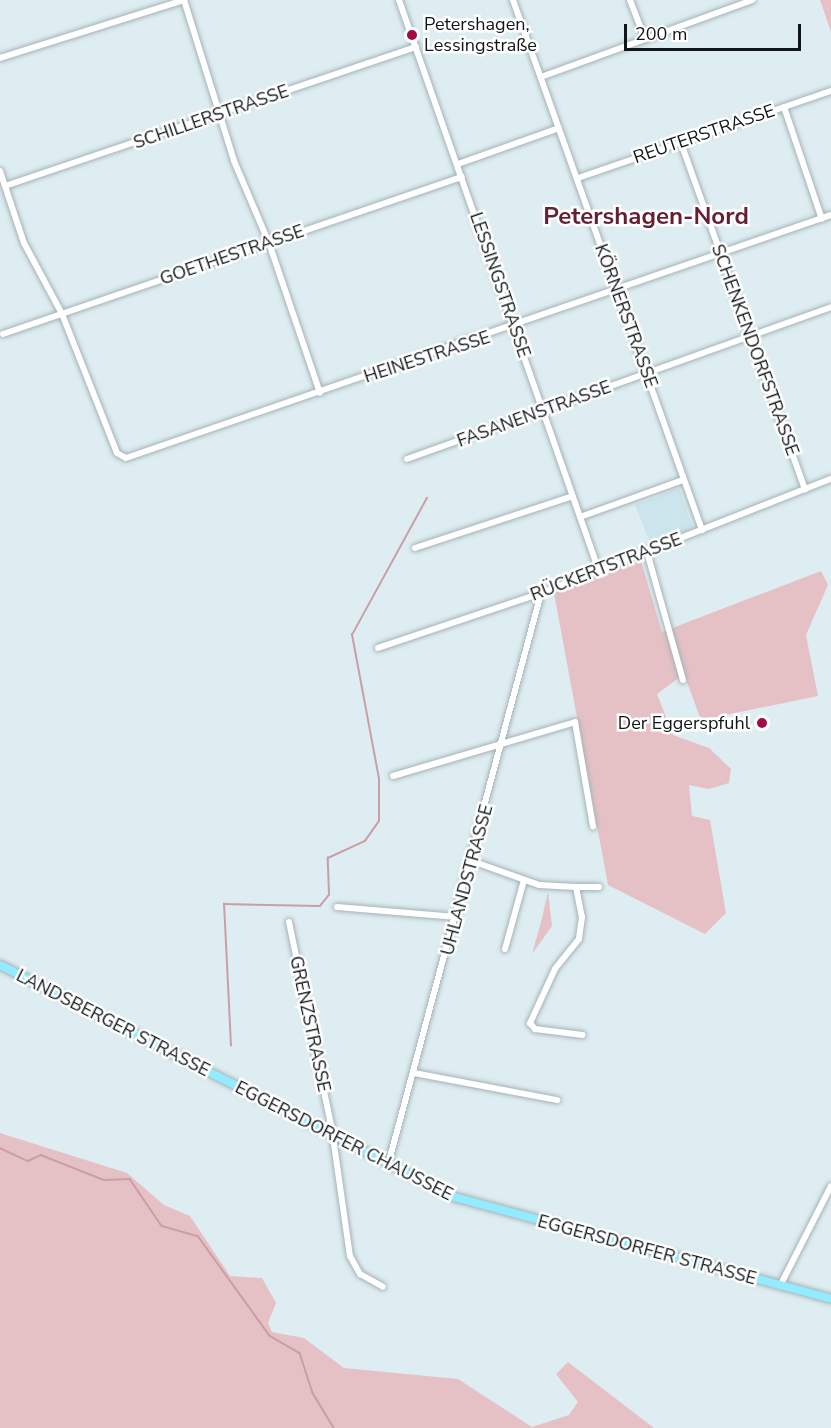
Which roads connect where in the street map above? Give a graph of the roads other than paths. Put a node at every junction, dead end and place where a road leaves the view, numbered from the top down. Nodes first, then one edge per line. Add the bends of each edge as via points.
1 (184, 0) edge
2 (399, 0) edge
3 (513, 0) edge
4 (630, 0) edge
5 (752, 0) edge
6 (744, 1) edge
7 (645, 39) junction
8 (416, 47) junction
9 (0, 58) edge
10 (541, 77) junction
11 (831, 91) edge
12 (784, 107) junction
13 (219, 114) junction
14 (559, 128) junction
15 (681, 143) junction
16 (458, 164) junction
17 (0, 171) edge
18 (462, 177) junction
19 (578, 178) junction
20 (5, 186) junction
21 (831, 215) edge
22 (822, 219) junction
23 (269, 243) junction
24 (721, 255) junction
25 (616, 293) junction
26 (831, 307) edge
27 (62, 314) junction
28 (515, 328) junction
29 (3, 334) dead end
30 (751, 336) junction
31 (646, 373) junction
32 (320, 393) junction
33 (543, 411) junction
34 (407, 459) dead end
35 (831, 479) edge
36 (683, 480) junction
37 (805, 489) junction
38 (573, 496) junction
39 (580, 517) junction
40 (702, 530) junction
41 (415, 548) dead end
42 (647, 552) junction
43 (599, 571) junction
44 (541, 593) junction
45 (378, 648) dead end
46 (683, 680) dead end
47 (500, 746) junction
48 (393, 776) dead end
49 (593, 826) dead end
50 (472, 861) junction
51 (524, 880) junction
52 (576, 886) junction
53 (599, 887) dead end
54 (337, 907) dead end
55 (457, 917) junction
56 (289, 922) dead end
57 (505, 949) dead end
58 (0, 965) edge
59 (583, 1035) dead end
60 (414, 1073) junction
61 (226, 1081) joint
62 (557, 1100) dead end
63 (332, 1136) junction
64 (388, 1165) junction
65 (831, 1186) edge
66 (463, 1201) joint
67 (780, 1286) junction
68 (383, 1287) dead end
69 (831, 1299) edge

1 - 9 street
1 - 13 street
2 - 8 street, LESSINGSTRASSE
3 - 10 street, KÖRNERSTRASSE
4 - 7 street
5 - 6 street
6 - 7 street
7 - 10 street
8 - 13 street, SCHILLERSTRASSE
8 - 16 street, LESSINGSTRASSE
10 - 14 street, KÖRNERSTRASSE
11 - 12 street, REUTERSTRASSE
12 - 15 street, REUTERSTRASSE
12 - 22 street
13 - 20 street, SCHILLERSTRASSE
13 - 23 street
14 - 16 street
14 - 19 street, KÖRNERSTRASSE
15 - 19 street, REUTERSTRASSE
15 - 24 street, SCHENKENDORFSTRASSE
16 - 18 street, LESSINGSTRASSE
17 - 20 street
18 - 23 street, GOETHESTRASSE
18 - 28 street, LESSINGSTRASSE
19 - 25 street, KÖRNERSTRASSE
20 - 27 street via 24,243
21 - 22 street, HEINESTRASSE
22 - 24 street, HEINESTRASSE
23 - 27 street, GOETHESTRASSE
23 - 32 street
24 - 25 street, HEINESTRASSE
24 - 30 street, SCHENKENDORFSTRASSE
25 - 28 street, HEINESTRASSE
25 - 31 street, KÖRNERSTRASSE
26 - 30 street, FASANENSTRASSE
27 - 29 street, GOETHESTRASSE
27 - 32 street, HEINESTRASSE via 122,457
28 - 32 street, HEINESTRASSE
28 - 33 street, LESSINGSTRASSE
30 - 31 street, FASANENSTRASSE
30 - 37 street, SCHENKENDORFSTRASSE
31 - 33 street, FASANENSTRASSE
31 - 36 street, KÖRNERSTRASSE
33 - 34 street, FASANENSTRASSE
33 - 38 street, LESSINGSTRASSE
35 - 37 street, RÜCKERTSTRASSE
36 - 39 street
36 - 40 street, KÖRNERSTRASSE
37 - 40 street, RÜCKERTSTRASSE
38 - 39 street, LESSINGSTRASSE
38 - 41 street
39 - 43 street, LESSINGSTRASSE
40 - 42 street, RÜCKERTSTRASSE
42 - 43 street, RÜCKERTSTRASSE
42 - 46 street
43 - 44 street, RÜCKERTSTRASSE
44 - 45 street, RÜCKERTSTRASSE
44 - 47 street, UHLANDSTRASSE
47 - 48 street
47 - 49 street via 572,721
47 - 50 street, UHLANDSTRASSE
50 - 51 street via 512,871
50 - 55 street, UHLANDSTRASSE
51 - 52 street
51 - 57 street
52 - 53 street
52 - 59 street via 582,917 579,939 555,969 530,1023 535,1029
54 - 55 street
55 - 60 street, UHLANDSTRASSE
56 - 63 street, GRENZSTRASSE
58 - 61 main road, LANDSBERGER STRASSE
60 - 62 street
60 - 64 street, UHLANDSTRASSE
61 - 63 main road, EGGERSDORFER CHAUSSEE
63 - 64 main road, EGGERSDORFER CHAUSSEE
63 - 68 street, GRENZSTRASSE via 350,1256 360,1274
64 - 66 main road, EGGERSDORFER CHAUSSEE
65 - 67 street
66 - 67 main road, EGGERSDORFER STRASSE
67 - 69 main road, EGGERSDORFER STRASSE

